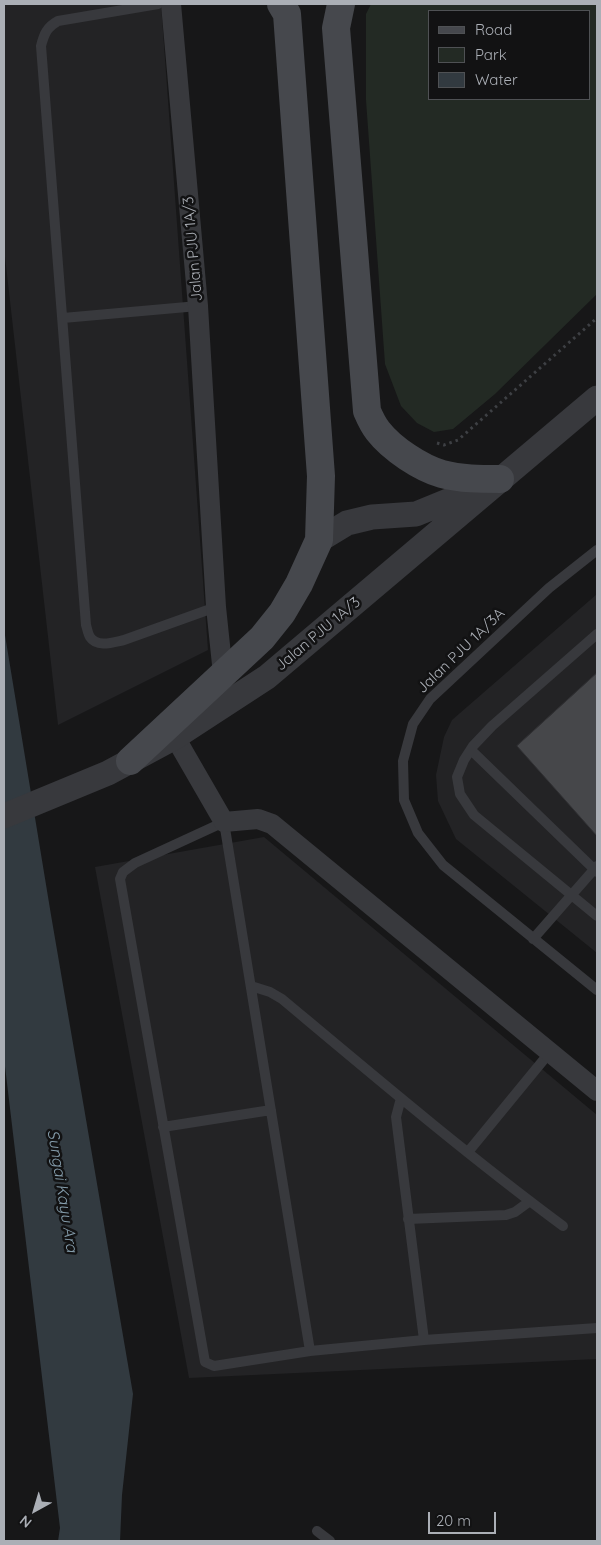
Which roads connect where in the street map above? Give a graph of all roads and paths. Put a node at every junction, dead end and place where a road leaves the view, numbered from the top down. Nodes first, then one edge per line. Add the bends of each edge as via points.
1 (158, 4) edge
2 (171, 4) edge
3 (281, 4) edge
4 (341, 4) edge
5 (198, 306) junction
6 (62, 318) junction
7 (597, 318) edge
8 (597, 398) edge
9 (434, 443) dead end
10 (500, 479) junction
11 (319, 540) junction
12 (597, 550) edge
13 (216, 607) junction
14 (597, 634) edge
15 (223, 674) junction
16 (172, 731) junction
17 (471, 750) junction
18 (130, 761) joint
19 (4, 816) edge
20 (224, 822) junction
21 (596, 869) edge
22 (571, 895) junction
23 (597, 916) edge
24 (533, 939) junction
25 (251, 986) junction
26 (597, 990) edge
27 (550, 1052) junction
28 (597, 1090) edge
29 (401, 1098) junction
30 (271, 1110) junction
31 (163, 1127) junction
32 (468, 1152) junction
33 (530, 1201) junction
34 (408, 1219) junction
35 (563, 1226) dead end
36 (597, 1328) edge
37 (424, 1340) junction
38 (310, 1350) junction
39 (317, 1531) dead end
40 (330, 1541) edge

1 - 6 lane via 58,21 44,34 41,46
2 - 5 street, Jalan PJU 1A/3
3 - 11 main road via 287,14 321,476
4 - 10 main road via 336,28 367,411 378,431 411,459 441,474
5 - 6 lane
5 - 13 street, Jalan PJU 1A/3
6 - 13 lane via 90,637 98,643 109,643
7 - 9 path via 458,440 444,445
8 - 10 street, Jalan PJU 1A/3
10 - 11 street via 416,514 372,517 347,523
10 - 16 street, Jalan PJU 1A/3 via 267,678
11 - 15 main road via 282,613 262,638
12 - 24 lane, Jalan PJU 1A/3A via 549,588 430,699 413,724 403,761 404,800 418,833 443,865
13 - 15 street, Jalan PJU 1A/3
14 - 17 lane via 492,726
15 - 16 main road
16 - 18 main road
16 - 20 street
17 - 21 lane
17 - 22 lane via 458,777 460,794 474,815
18 - 19 street via 103,776
20 - 25 lane
20 - 27 street via 258,819 272,824
20 - 31 lane via 135,863 123,872 120,879
21 - 22 lane
22 - 23 lane
22 - 24 lane
24 - 26 lane, Jalan PJU 1A/3A
25 - 29 lane via 282,999
25 - 30 lane
27 - 28 street
27 - 32 lane
29 - 32 lane
29 - 34 lane via 396,1117
30 - 31 lane
30 - 38 lane
31 - 38 lane via 205,1362 214,1366
32 - 33 lane
33 - 34 lane via 506,1215
33 - 35 lane
34 - 37 lane
36 - 37 lane
37 - 38 lane
39 - 40 lane

